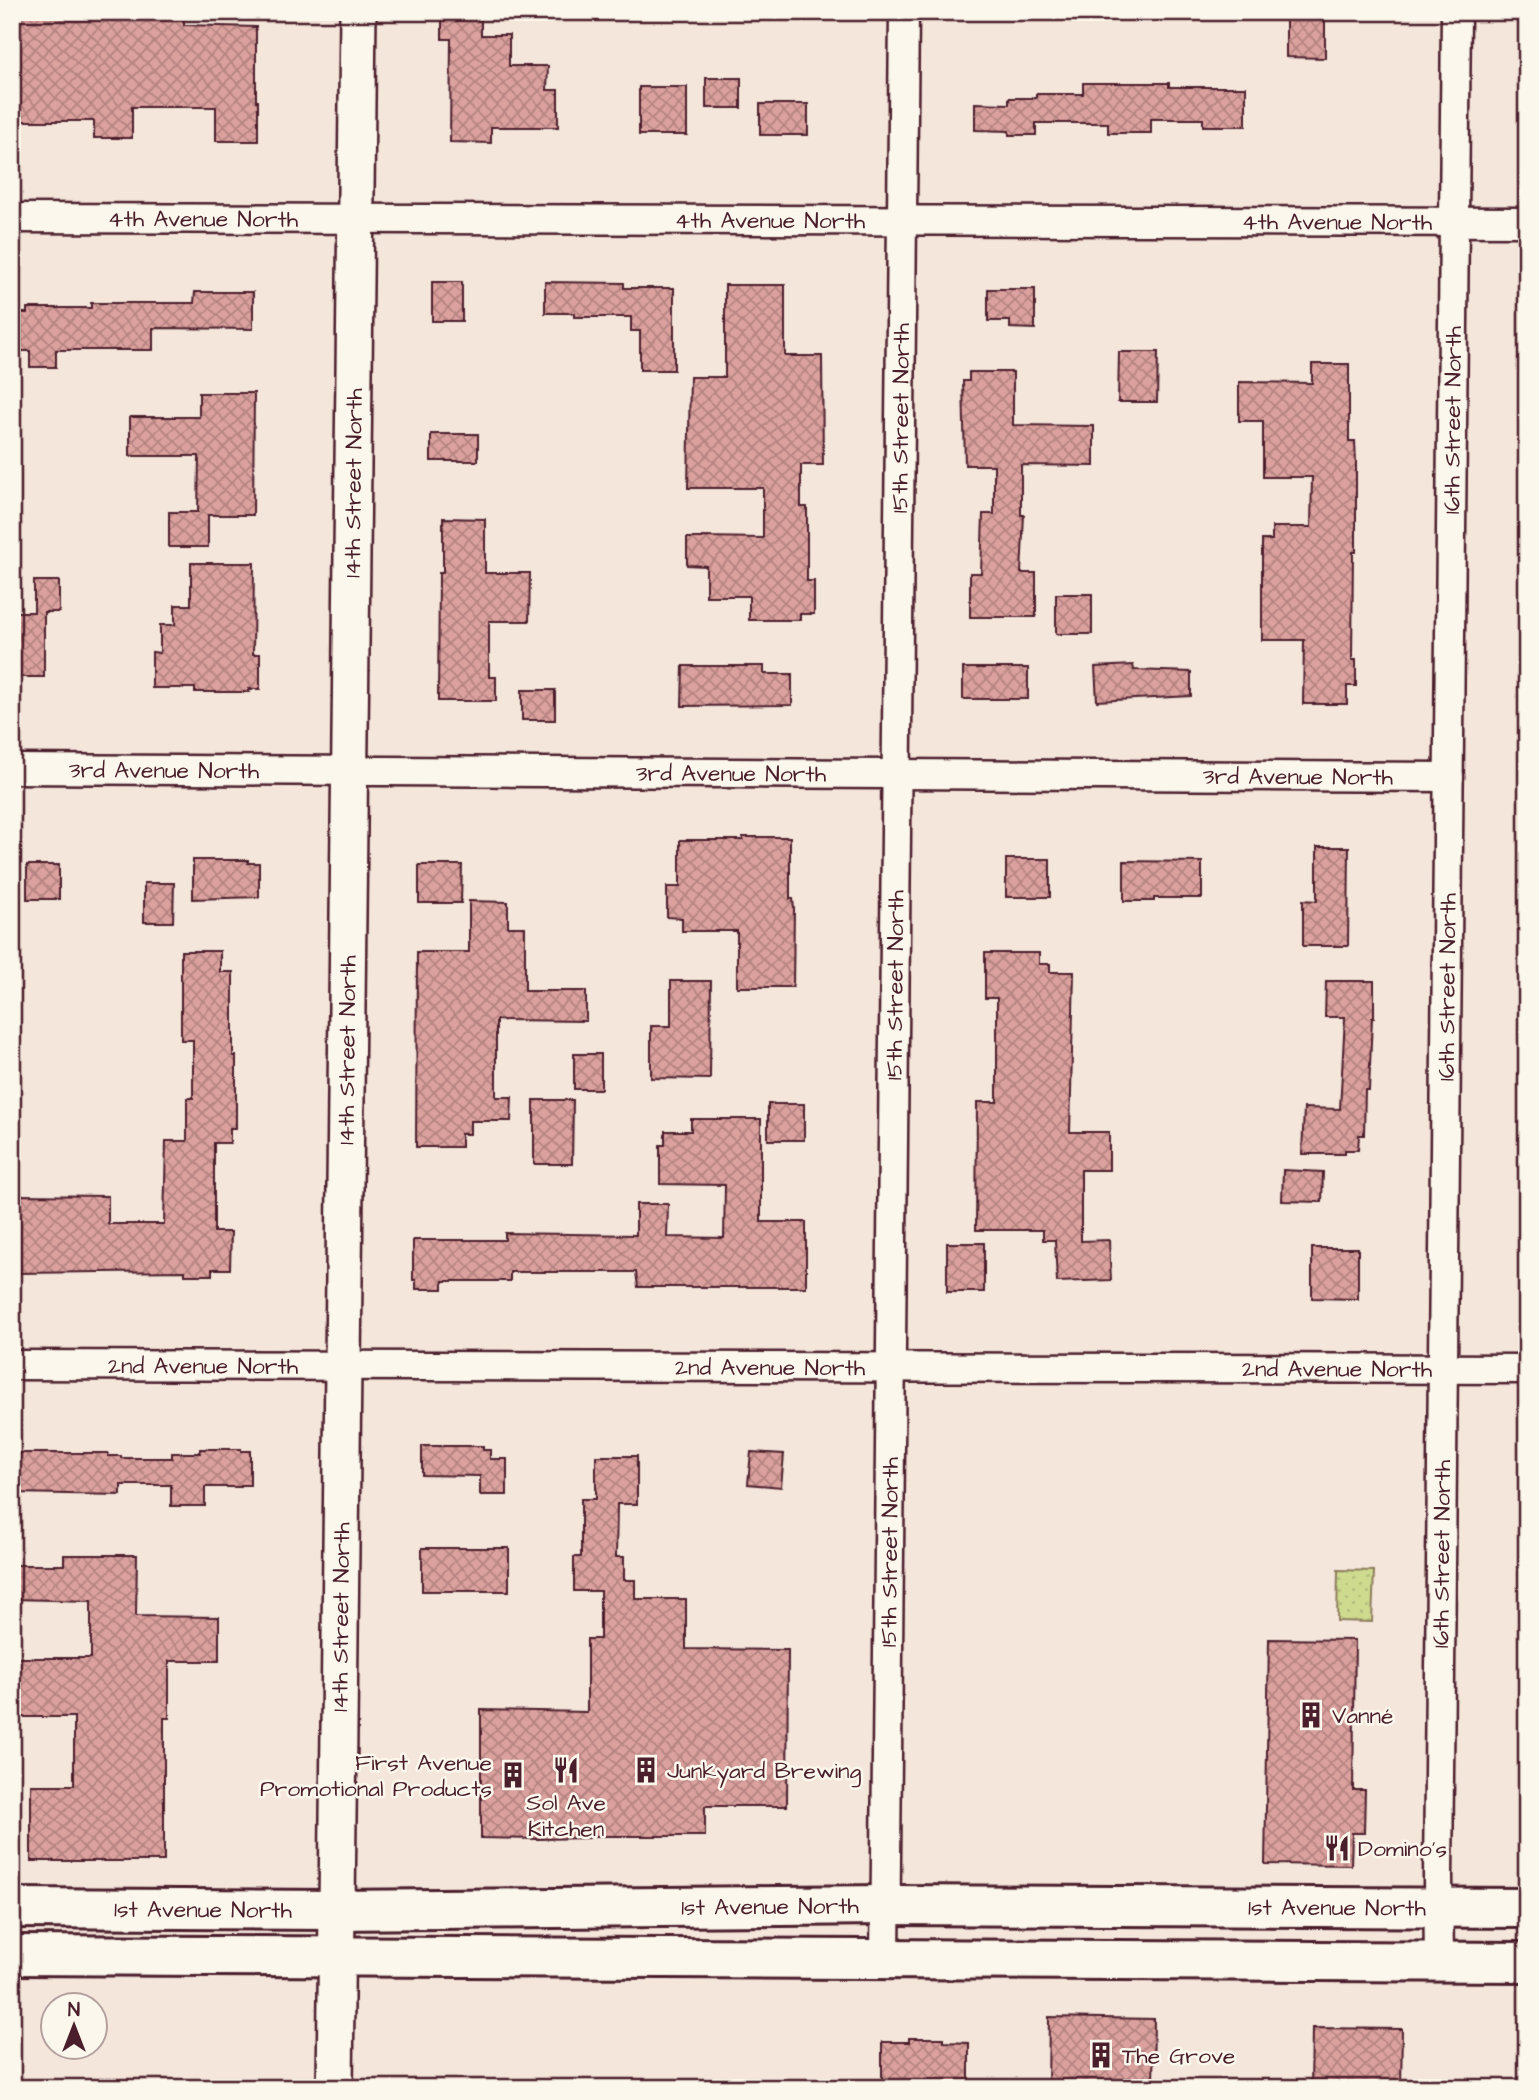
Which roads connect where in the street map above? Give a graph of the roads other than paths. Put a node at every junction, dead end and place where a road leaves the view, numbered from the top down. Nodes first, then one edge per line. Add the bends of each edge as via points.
1 (358, 12) edge
2 (904, 12) edge
3 (1456, 12) edge
4 (12, 218) edge
5 (356, 219) junction
6 (902, 220) junction
7 (1454, 221) junction
8 (1527, 222) edge
9 (12, 769) edge
10 (349, 770) junction
11 (897, 774) junction
12 (1448, 777) junction
13 (12, 1366) edge
14 (342, 1366) junction
15 (891, 1368) junction
16 (1443, 1369) junction
17 (1527, 1370) edge
18 (886, 1905) junction
19 (12, 1908) edge
20 (1438, 1908) junction
21 (1527, 1908) edge
22 (336, 1910) junction
23 (12, 1955) edge
24 (335, 1956) junction
25 (885, 1960) junction
26 (1439, 1962) junction
27 (1527, 1962) edge
28 (335, 2088) edge

1 - 5 street, 14th Street North
2 - 6 street, 15th Street North
3 - 7 street, 16th Street North
4 - 5 street, 4th Avenue North
5 - 6 street, 4th Avenue North
5 - 10 street, 14th Street North
6 - 7 street, 4th Avenue North
6 - 11 street, 15th Street North
7 - 8 street, 4th Avenue North
7 - 12 street, 16th Street North
9 - 10 street, 3rd Avenue North
10 - 11 street, 3rd Avenue North
10 - 14 street, 14th Street North
11 - 12 street, 3rd Avenue North
11 - 15 street, 15th Street North
12 - 16 street, 16th Street North
13 - 14 street, 2nd Avenue North
14 - 15 street, 2nd Avenue North
14 - 22 street, 14th Street North
15 - 16 street, 2nd Avenue North
15 - 18 street, 15th Street North
16 - 17 street, 2nd Avenue North
16 - 20 street, 16th Street North
18 - 20 main road, 1st Avenue North
18 - 22 main road, 1st Avenue North
18 - 25 street, 15th Street North
19 - 22 main road, 1st Avenue North
20 - 21 main road, 1st Avenue North
20 - 26 street, 16th Street North
22 - 24 street, 14th Street North
23 - 24 main road, 1st Avenue North
24 - 25 main road, 1st Avenue North
24 - 28 street, 14th Street North
25 - 26 main road, 1st Avenue North
26 - 27 main road, 1st Avenue North

